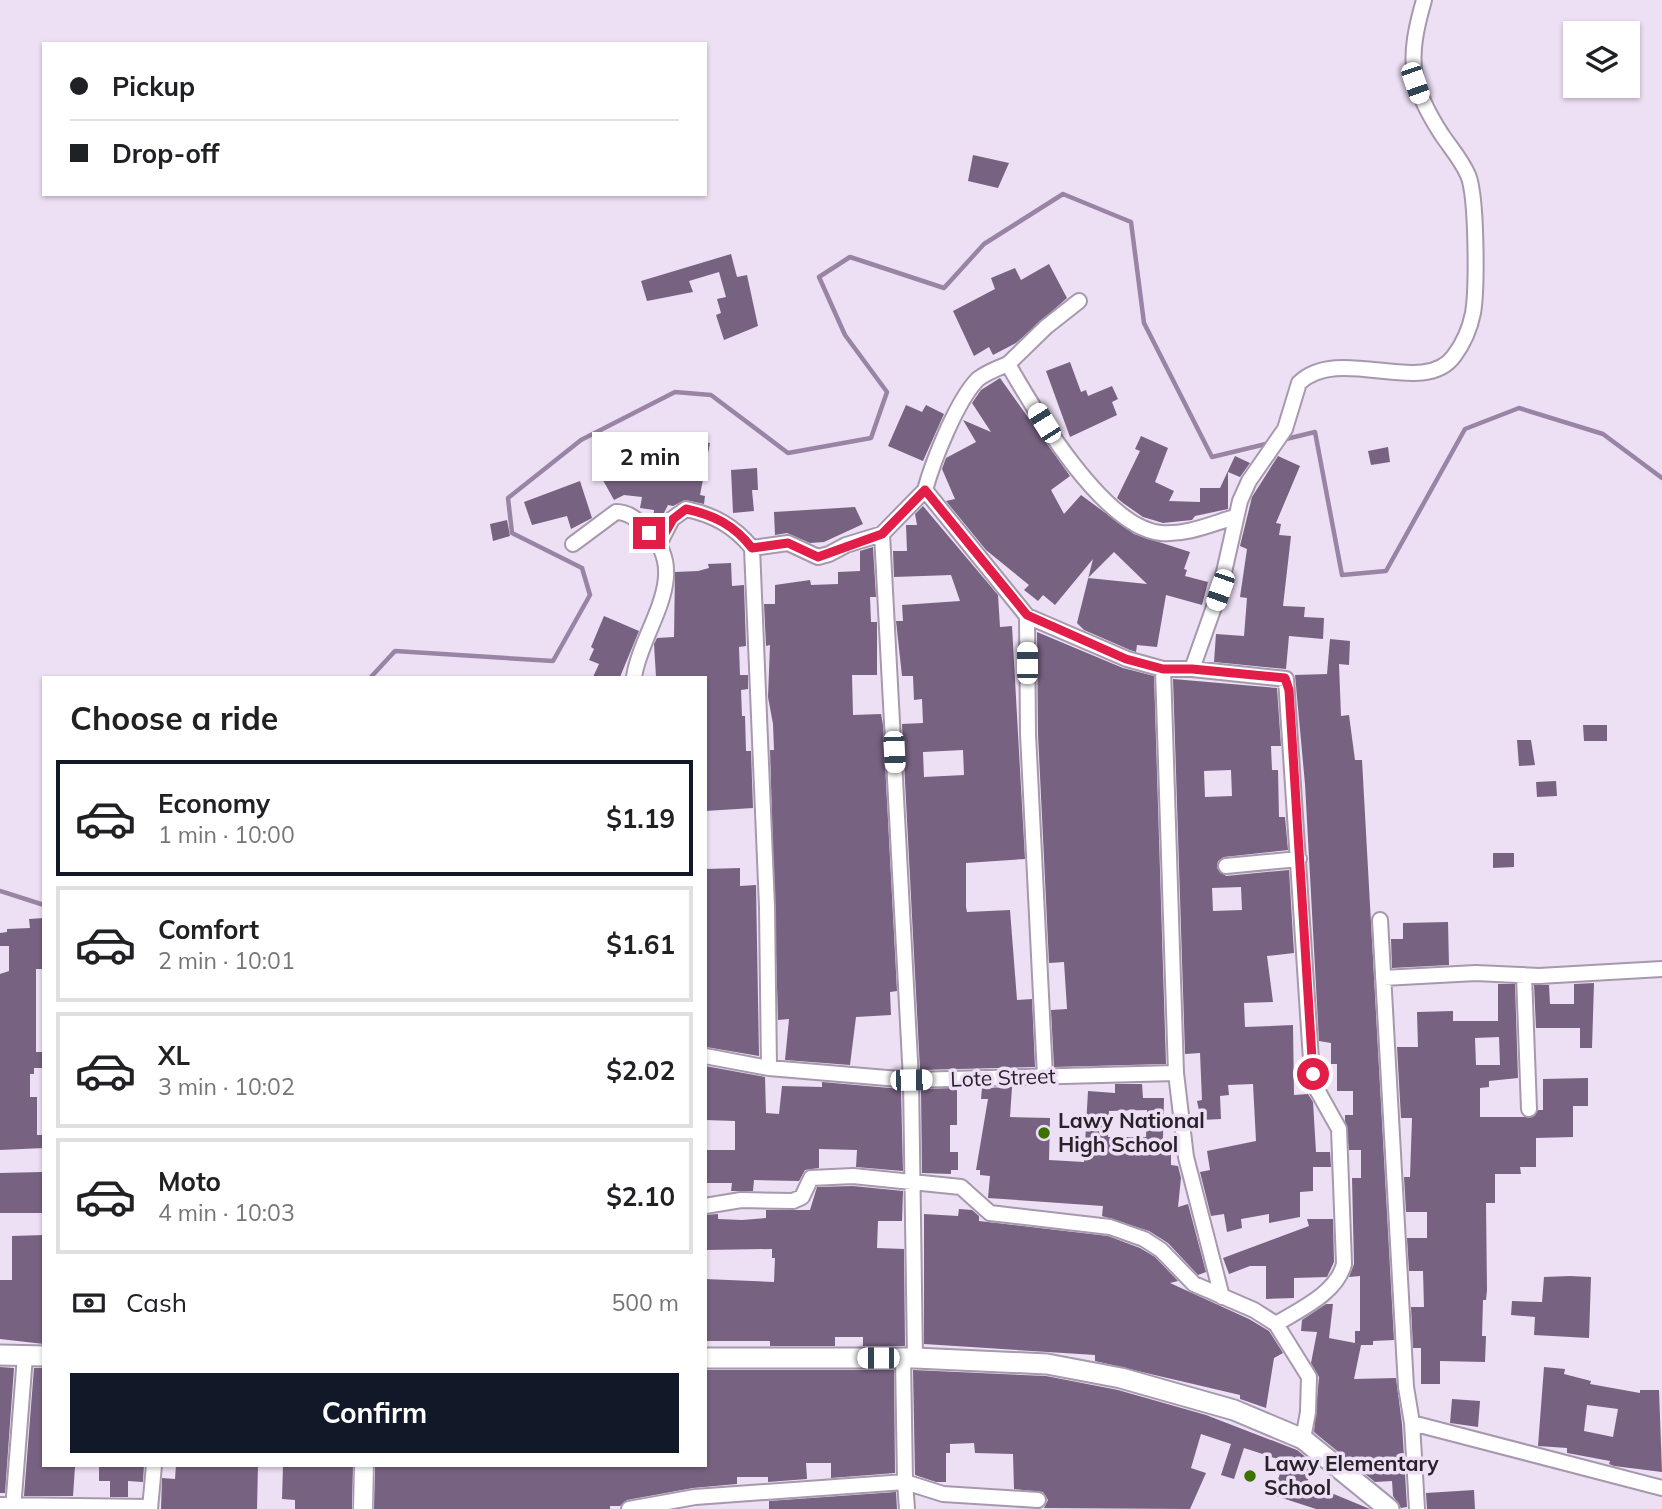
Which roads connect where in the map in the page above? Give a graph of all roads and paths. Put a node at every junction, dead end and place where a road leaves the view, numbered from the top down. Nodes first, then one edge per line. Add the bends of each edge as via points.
1 (1424, 0) edge
2 (1079, 301) dead end
3 (1008, 364) junction
4 (925, 490) junction
5 (1235, 517) junction
6 (882, 534) junction
7 (660, 542) junction
8 (573, 544) dead end
9 (752, 548) junction
10 (1027, 615) junction
11 (1163, 669) junction
12 (1192, 669) junction
13 (634, 676) edge
14 (1299, 859) junction
15 (1226, 866) dead end
16 (1380, 920) dead end
17 (1662, 969) edge
18 (1524, 975) junction
19 (1383, 978) junction
20 (707, 1056) edge
21 (769, 1068) junction
22 (1176, 1073) junction
23 (1045, 1076) junction
24 (911, 1080) junction
25 (1529, 1109) dead end
26 (915, 1184) junction
27 (707, 1206) edge
28 (1222, 1297) junction
29 (1276, 1324) junction
30 (0, 1355) edge
31 (34, 1356) edge
32 (707, 1358) edge
33 (909, 1358) junction
34 (1412, 1423) junction
35 (1303, 1439) junction
36 (154, 1467) edge
37 (364, 1467) edge
38 (905, 1482) junction
39 (1662, 1488) edge
40 (1038, 1500) dead end
41 (9, 1506) edge
42 (150, 1508) edge
43 (363, 1509) edge
44 (629, 1509) edge
45 (906, 1509) edge
46 (1389, 1509) edge
47 (1416, 1509) edge

1 - 5 street via 1416,29 1415,83 1471,186 1474,275 1470,326 1455,356 1437,369 1422,373 1370,367 1305,378 1295,390 1285,429 1249,481
2 - 3 street
3 - 4 street via 988,372 972,387 940,447
3 - 5 street via 1067,456 1096,490 1132,521 1152,531 1171,533
4 - 6 street
4 - 10 street
5 - 12 street via 1220,590
6 - 9 street via 818,557 788,543
6 - 24 street
7 - 8 street via 629,514 616,512
7 - 9 street via 673,519 686,509 732,526
7 - 13 street via 666,588 638,654
9 - 21 street
10 - 11 street via 1126,659
10 - 23 street via 1028,747
11 - 12 street
11 - 22 street
12 - 14 street via 1286,680
14 - 15 street
14 - 29 street via 1311,1060 1315,1088 1339,1129 1344,1265 1342,1274 1319,1297
16 - 19 street
17 - 18 street
18 - 19 street
18 - 25 street
19 - 34 street via 1406,1387
20 - 21 street, Lote Street
21 - 24 street, Lote Street
22 - 23 street, Lote Street
22 - 28 street via 1186,1157
23 - 24 street, Lote Street
24 - 26 street
26 - 27 street via 817,1176 802,1197 793,1201 741,1200
26 - 28 street via 961,1187 990,1213 1125,1231 1161,1250 1194,1284
26 - 33 street
28 - 29 street
29 - 35 street via 1309,1377
30 - 31 main road
31 - 41 street
32 - 33 main road
33 - 35 main road via 1047,1364 1121,1378 1234,1410
33 - 38 street
34 - 39 street
34 - 47 street
35 - 46 main road
36 - 42 street
37 - 43 street
38 - 40 street via 943,1494
38 - 44 street via 695,1497
38 - 45 street
41 - 42 street

